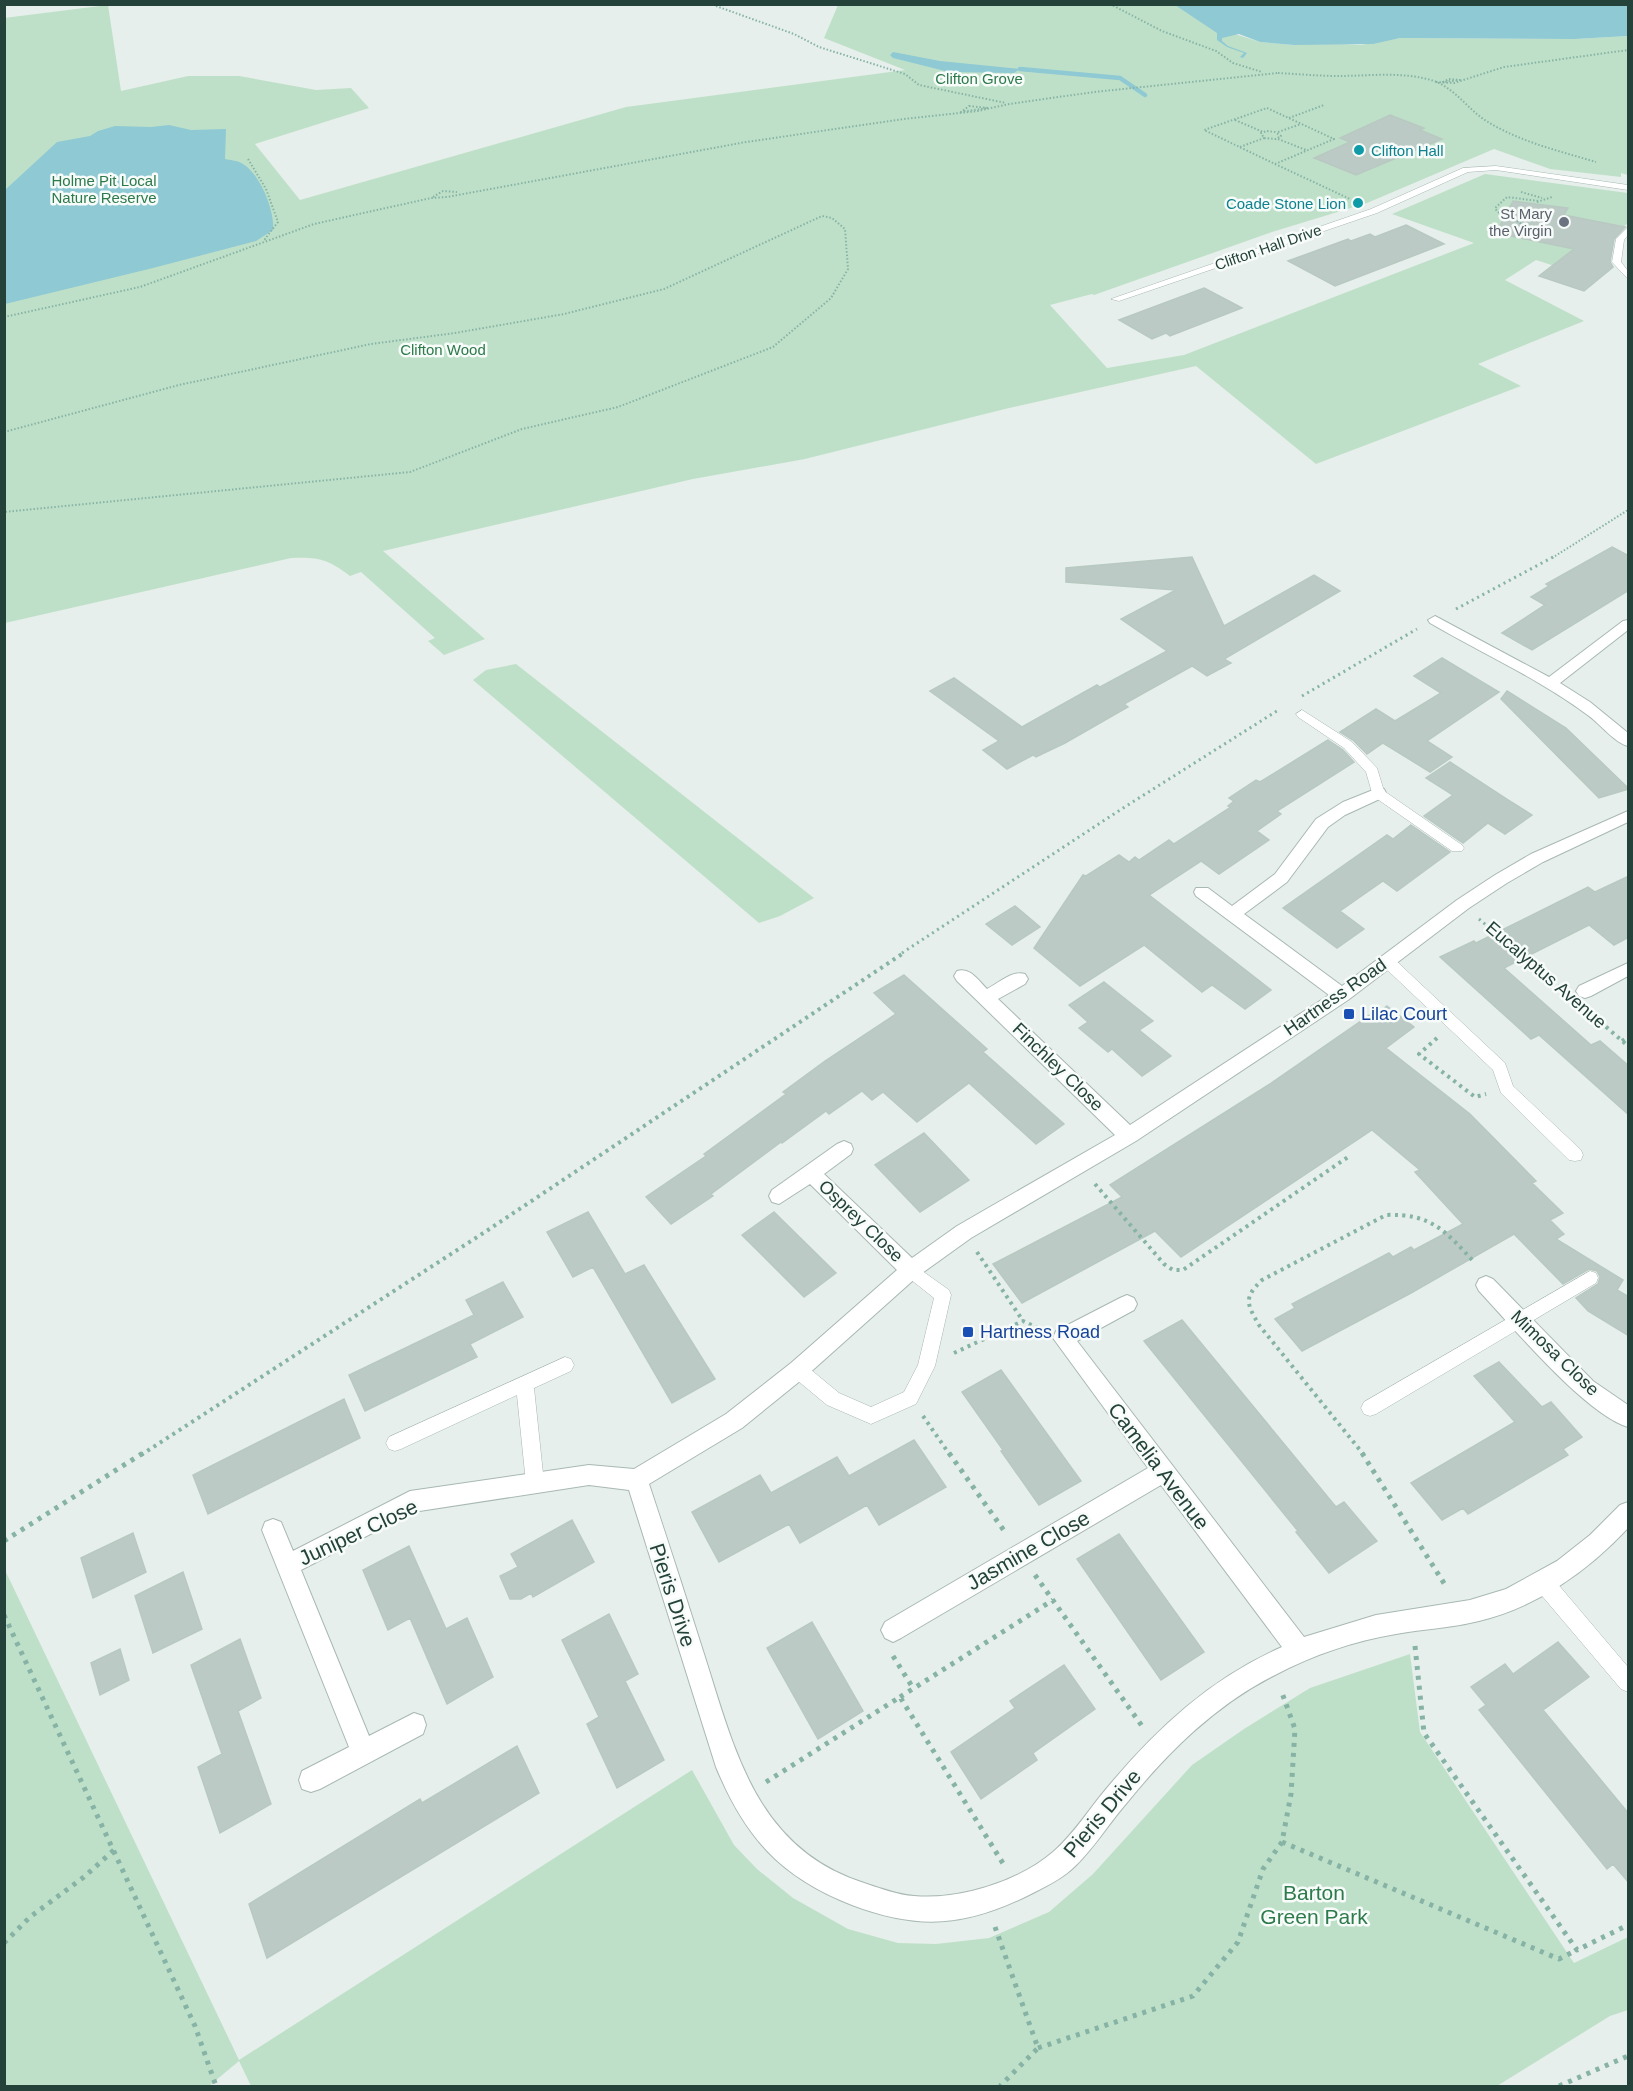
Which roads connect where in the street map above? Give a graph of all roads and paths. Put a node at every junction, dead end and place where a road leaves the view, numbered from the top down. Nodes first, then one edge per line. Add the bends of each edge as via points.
1 (1110, 4) edge
2 (716, 6) dead end
3 (1629, 50) edge
4 (1278, 73) junction
5 (1432, 82) junction
6 (1009, 104) junction
7 (1324, 105) dead end
8 (988, 108) junction
9 (960, 112) junction
10 (1289, 118) junction
11 (1234, 120) junction
12 (1301, 124) junction
13 (1263, 132) junction
14 (1278, 133) junction
15 (1264, 138) junction
16 (1278, 139) junction
17 (1240, 147) junction
18 (1306, 151) junction
19 (248, 159) dead end
20 (1596, 162) dead end
21 (1275, 164) junction
22 (1629, 188) edge
23 (1538, 201) dead end
24 (1358, 203) dead end
25 (1629, 230) edge
26 (1540, 232) dead end
27 (267, 241) junction
28 (1629, 276) edge
29 (1116, 299) dead end
30 (4, 317) edge
31 (4, 432) edge
32 (1629, 510) edge
33 (4, 512) edge
34 (1435, 620) junction
35 (1629, 624) edge
36 (1549, 684) junction
37 (1298, 699) dead end
38 (1288, 705) dead end
39 (1302, 714) dead end
40 (1629, 741) edge
41 (1378, 793) junction
42 (1629, 816) edge
43 (1457, 848) dead end
44 (1202, 892) dead end
45 (1463, 904) junction
46 (1232, 914) junction
47 (1387, 961) junction
48 (1629, 969) edge
49 (963, 976) dead end
50 (1020, 979) dead end
51 (1342, 994) junction
52 (986, 998) junction
53 (1579, 998) junction
54 (1454, 1024) junction
55 (1629, 1037) edge
56 (1622, 1041) junction
57 (1629, 1046) edge
58 (1506, 1089) junction
59 (1129, 1136) junction
60 (844, 1149) dead end
61 (1575, 1155) dead end
62 (1348, 1157) dead end
63 (1079, 1165) junction
64 (811, 1173) junction
65 (778, 1196) dead end
66 (964, 1232) junction
67 (910, 1270) junction
68 (1590, 1278) dead end
69 (1486, 1285) joint
70 (1127, 1304) dead end
71 (1519, 1319) junction
72 (1023, 1321) junction
73 (1063, 1338) junction
74 (565, 1365) dead end
75 (926, 1366) junction
76 (798, 1370) junction
77 (525, 1383) junction
78 (1370, 1408) dead end
79 (1629, 1417) edge
80 (395, 1443) dead end
81 (1164, 1471) junction
82 (637, 1480) junction
83 (535, 1483) junction
84 (1629, 1513) edge
85 (273, 1530) dead end
86 (4, 1541) edge
87 (288, 1565) junction
88 (1544, 1583) junction
89 (1053, 1600) dead end
90 (1464, 1614) junction
91 (4, 1616) edge
92 (1412, 1619) junction
93 (893, 1630) dead end
94 (1300, 1651) junction
95 (1263, 1668) junction
96 (1629, 1682) edge
97 (900, 1697) junction
98 (414, 1725) dead end
99 (363, 1752) junction
100 (311, 1780) dead end
101 (743, 1797) junction
102 (1282, 1842) junction
103 (114, 1850) junction
104 (1019, 1888) junction
105 (986, 1900) junction
106 (1629, 1925) edge
107 (4, 1943) edge
108 (1577, 1950) junction
109 (1038, 2048) junction
110 (1629, 2056) edge
111 (216, 2086) edge
112 (1000, 2086) edge
113 (1559, 2086) edge

1 - 4 path via 1162,31 1216,51 1233,63 1259,72
2 - 6 path via 905,74 919,85
3 - 5 path via 1504,67 1454,83
4 - 5 path via 1404,77
4 - 6 path
5 - 20 path via 1447,87 1473,113 1504,132
6 - 8 path
7 - 10 path
8 - 9 path
8 - 9 path via 969,106
9 - 27 path via 746,142 431,198 314,224
10 - 11 path via 1267,108
10 - 12 path
11 - 13 path
11 - 17 path via 1204,130
12 - 14 path
12 - 18 path via 1334,139
13 - 14 path
13 - 15 path
14 - 16 path
15 - 16 path
15 - 17 path
16 - 18 path
17 - 21 path
18 - 21 path
19 - 27 path via 262,179 278,222
21 - 24 path
22 - 29 lane, Clifton Hall Drive via 1496,168 1466,170 1374,211
23 - 26 path via 1507,197 1495,208 1498,213 1520,221 1525,229
25 - 28 lane via 1620,239 1616,262
27 - 30 path via 140,287
31 - 33 path via 179,385 372,344 564,314 664,289 822,216 832,218 845,229 849,269 831,298 773,347 618,407 522,429 410,472
32 - 34 path via 1561,553
34 - 36 street
34 - 37 path
35 - 36 street
36 - 40 street via 1600,714
38 - 86 path via 917,943 364,1312
39 - 41 lane via 1348,745 1372,771
41 - 43 lane
41 - 46 street via 1325,821 1280,880
42 - 45 street, Hartness Road via 1537,858
44 - 46 street
45 - 47 street, Hartness Road
45 - 53 path, Eucalyptus Avenue
46 - 51 street
47 - 51 street, Hartness Road
47 - 54 lane
48 - 53 street, Eucalyptus Avenue
49 - 52 street, Finchley Close
50 - 52 street
51 - 59 street, Hartness Road
52 - 59 street, Finchley Close
53 - 56 path, Eucalyptus Avenue
54 - 58 lane via 1500,1067
54 - 58 path via 1419,1054 1475,1097
55 - 56 path
56 - 57 path, Eucalyptus Avenue
58 - 61 lane
59 - 63 street, Hartness Road
60 - 64 street, Osprey Close
62 - 63 path via 1183,1270 1173,1270 1164,1264
63 - 66 street, Hartness Road
64 - 65 street, Osprey Close
64 - 67 street, Osprey Close
66 - 67 street, Hartness Road
66 - 72 path
67 - 75 lane via 943,1295
67 - 76 street, Hartness Road
68 - 71 lane
69 - 71 street, Mimosa Close
69 - 90 path via 1484,1273 1443,1229 1427,1218 1406,1213 1386,1215 1262,1280 1250,1291 1248,1305 1259,1325 1363,1454
70 - 73 street
71 - 78 lane
71 - 79 street, Mimosa Close via 1586,1388
72 - 73 path
72 - 75 path
73 - 81 street, Camelia Avenue
74 - 77 lane
75 - 76 lane via 910,1398 871,1416 833,1399
76 - 82 street, Hartness Road via 734,1421
77 - 80 lane
77 - 83 lane
81 - 93 street, Jasmine Close
81 - 94 street, Camelia Avenue
82 - 83 street, Juniper Close via 589,1475
82 - 101 street, Pieris Drive via 728,1767
83 - 87 street, Juniper Close via 410,1502
84 - 88 street, Pieris Drive via 1577,1561
85 - 87 street, Juniper Close
87 - 99 street, Juniper Close
88 - 90 street, Pieris Drive via 1491,1607
88 - 96 lane
89 - 97 path
90 - 92 street, Pieris Drive
91 - 103 path
92 - 94 street, Pieris Drive via 1345,1635
92 - 108 path via 1424,1733
94 - 95 street, Pieris Drive
95 - 102 path via 1284,1695 1295,1729 1291,1794
95 - 104 street, Pieris Drive via 1228,1688 1192,1716 1134,1774 1062,1861
97 - 101 path
97 - 104 path
98 - 99 street
99 - 100 street
101 - 105 street, Pieris Drive via 779,1849 814,1874 855,1894 904,1908 949,1909
102 - 108 path via 1559,1959
102 - 109 path via 1263,1869 1238,1942 1193,1996
103 - 107 path via 80,1881 52,1898
103 - 111 path via 195,2026
104 - 105 street, Pieris Drive
105 - 109 path
106 - 108 path
109 - 112 path
110 - 113 path

